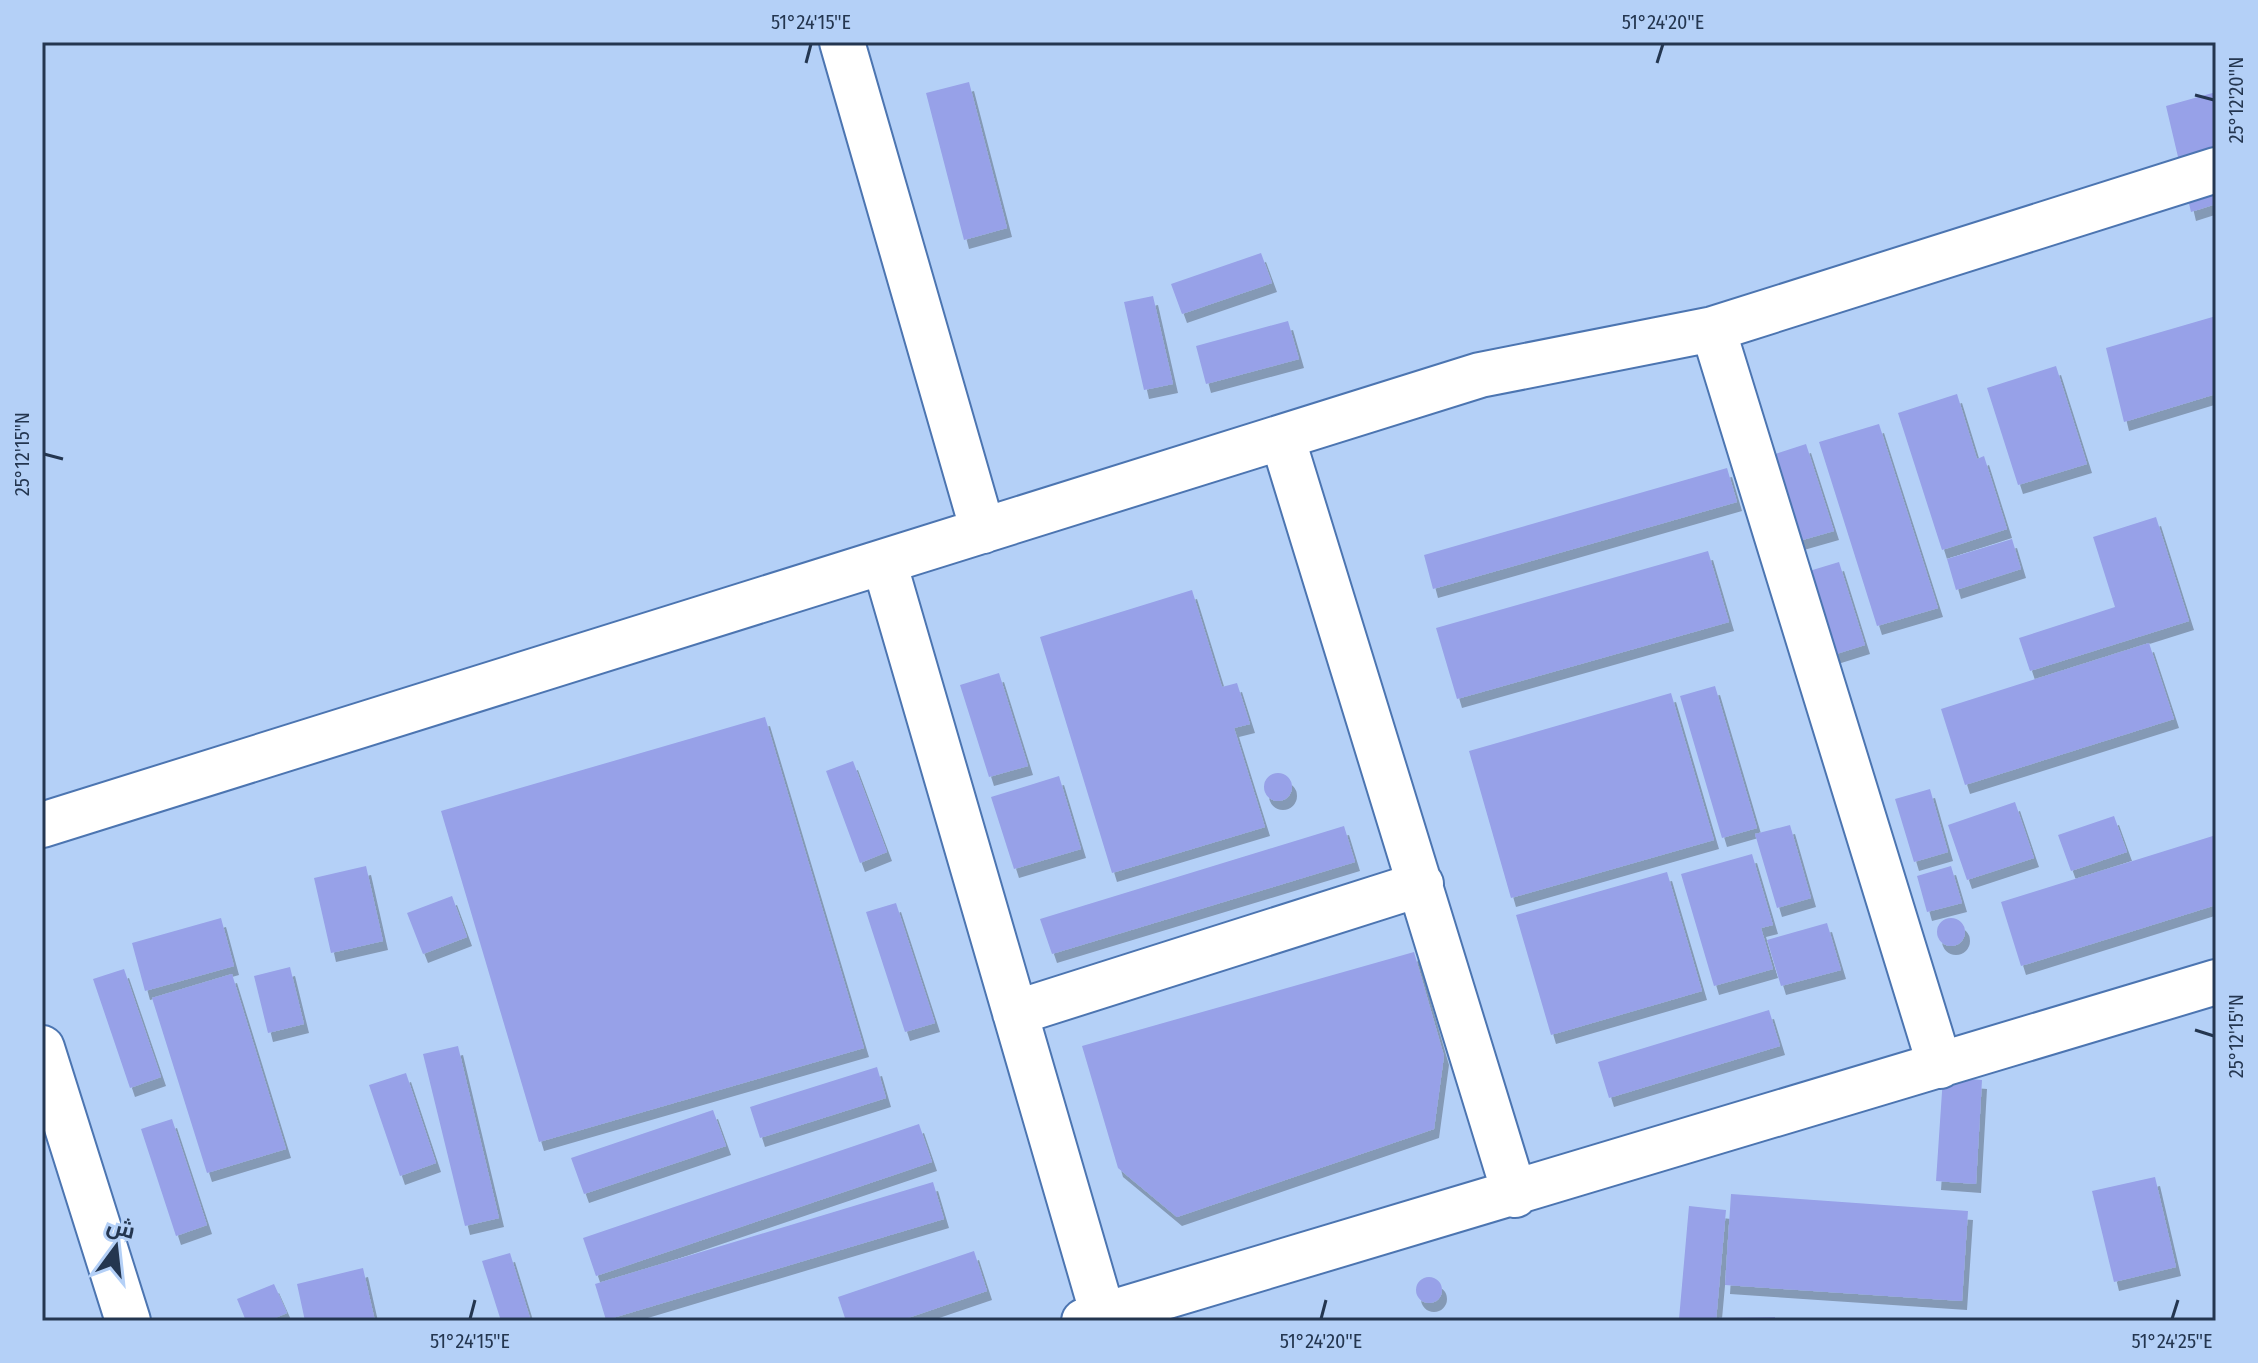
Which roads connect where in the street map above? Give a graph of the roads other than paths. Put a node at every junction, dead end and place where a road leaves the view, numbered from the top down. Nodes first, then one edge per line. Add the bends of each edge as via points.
1 (842, 42) edge
2 (2216, 170) edge
3 (1713, 329) junction
4 (1282, 437) junction
5 (983, 531) junction
6 (884, 562) junction
7 (42, 825) edge
8 (1421, 884) junction
9 (2216, 982) edge
10 (1015, 1013) junction
11 (42, 1048) edge
12 (1940, 1066) junction
13 (1515, 1195) junction
14 (1093, 1318) edge
15 (128, 1321) edge

1 - 5 street
2 - 3 street
3 - 4 street via 1480,375
3 - 12 street
4 - 5 street
4 - 8 street
5 - 6 street
6 - 7 street
6 - 10 street
8 - 10 street
8 - 13 street
9 - 12 street
10 - 14 street
11 - 15 street
12 - 13 street
13 - 14 street

